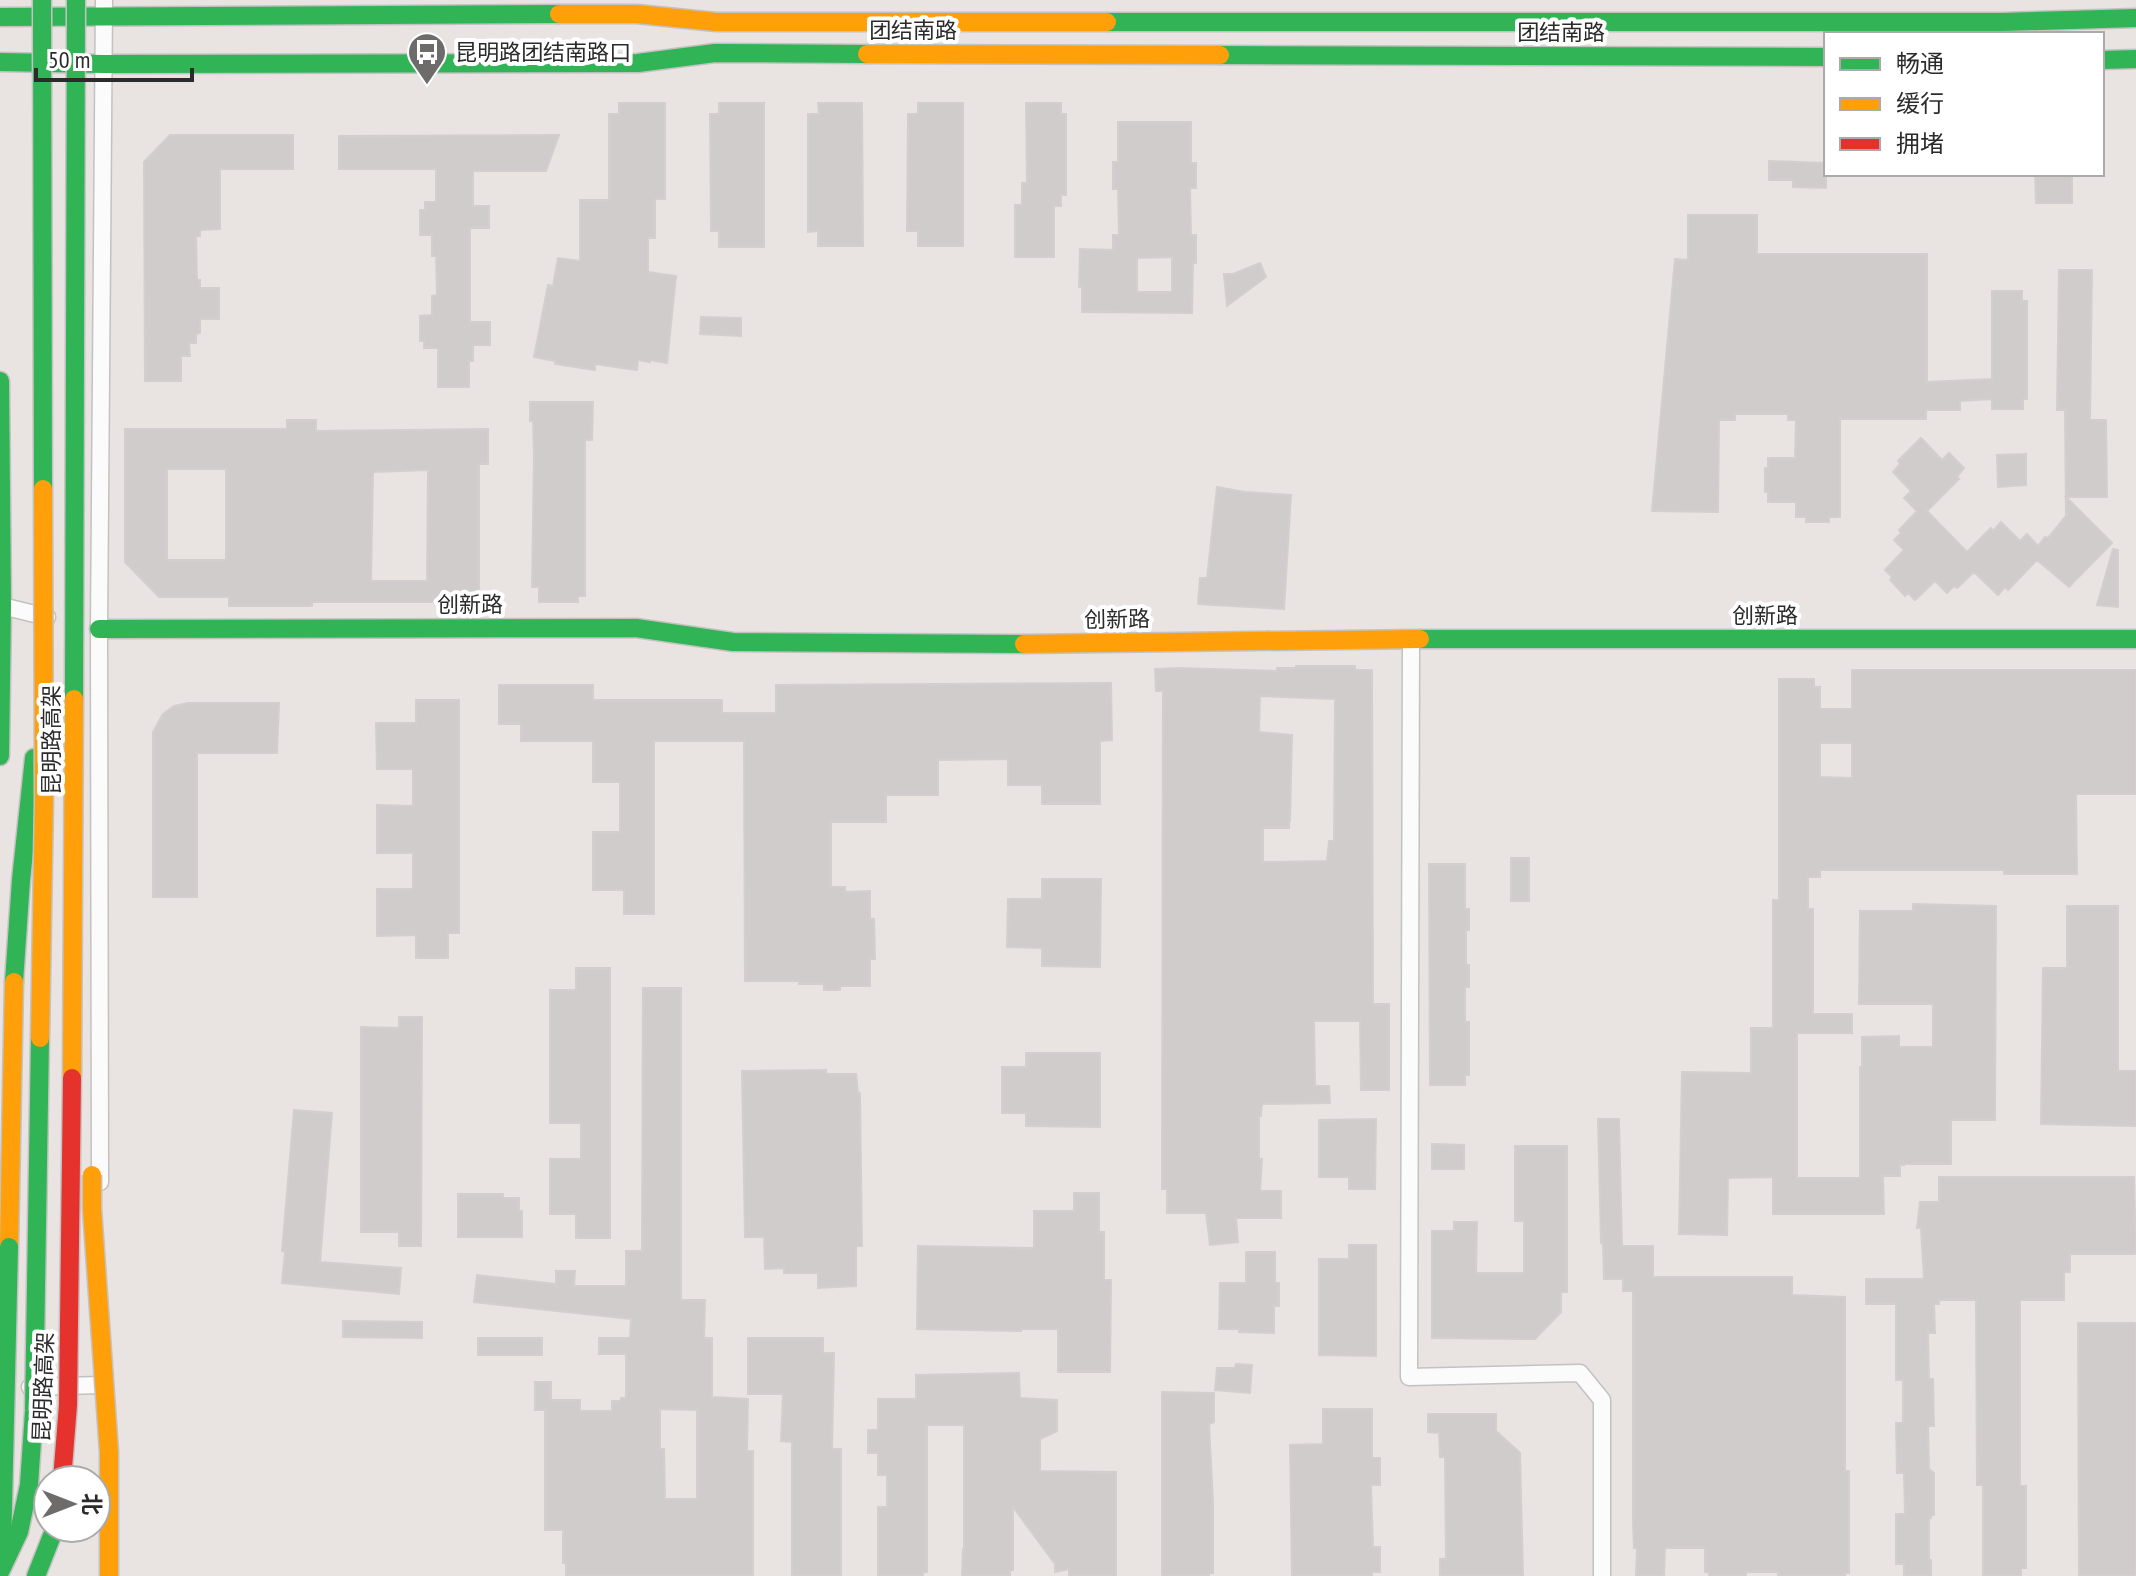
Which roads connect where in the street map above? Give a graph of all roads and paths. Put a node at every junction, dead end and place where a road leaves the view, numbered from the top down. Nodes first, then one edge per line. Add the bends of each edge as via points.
1 (42, 0) edge
2 (76, 0) edge
3 (715, 0) edge
4 (104, 8) edge
5 (0, 17) edge
6 (2136, 18) edge
7 (716, 22) junction
8 (715, 53) junction
9 (1824, 57) edge
10 (2136, 59) edge
11 (2104, 60) edge
12 (0, 62) edge
13 (104, 64) junction
14 (0, 381) edge
15 (1, 606) edge
16 (99, 629) junction
17 (1411, 639) junction
18 (2136, 639) edge
19 (44, 668) junction
20 (0, 756) edge
21 (74, 908) junction
22 (100, 1385) junction
23 (0, 1388) edge
24 (63, 1464) edge
25 (49, 1544) edge
26 (0, 1548) edge
27 (1, 1575) edge
28 (36, 1576) edge
29 (103, 1576) edge
30 (109, 1576) edge
31 (1602, 1576) edge

1 - 19 main road, 昆明路高架, bridge
2 - 21 main road, 昆明路高架, bridge
3 - 7 main road
4 - 5 main road, 团结南路
4 - 7 main road, 团结南路 via 637,14
4 - 13 street
6 - 7 main road, 团结南路
7 - 8 main road
8 - 9 main road, 团结南路
8 - 13 main road, 团结南路 via 638,63
10 - 11 main road
12 - 13 main road, 团结南路
13 - 16 street
14 - 15 main road
15 - 16 street
15 - 20 main road
16 - 17 main road, 创新路 via 636,628 733,642
16 - 22 street
17 - 18 main road, 创新路
17 - 31 street via 1409,1377 1580,1373 1602,1400
19 - 27 main road, bridge via 13,980
19 - 27 main road, 昆明路高架, bridge via 34,1411 29,1485 19,1532
21 - 24 main road, 昆明路高架, bridge
21 - 30 main road, bridge via 92,1036 92,1209 109,1452
22 - 23 street
22 - 29 street
25 - 28 main road
26 - 27 main road

